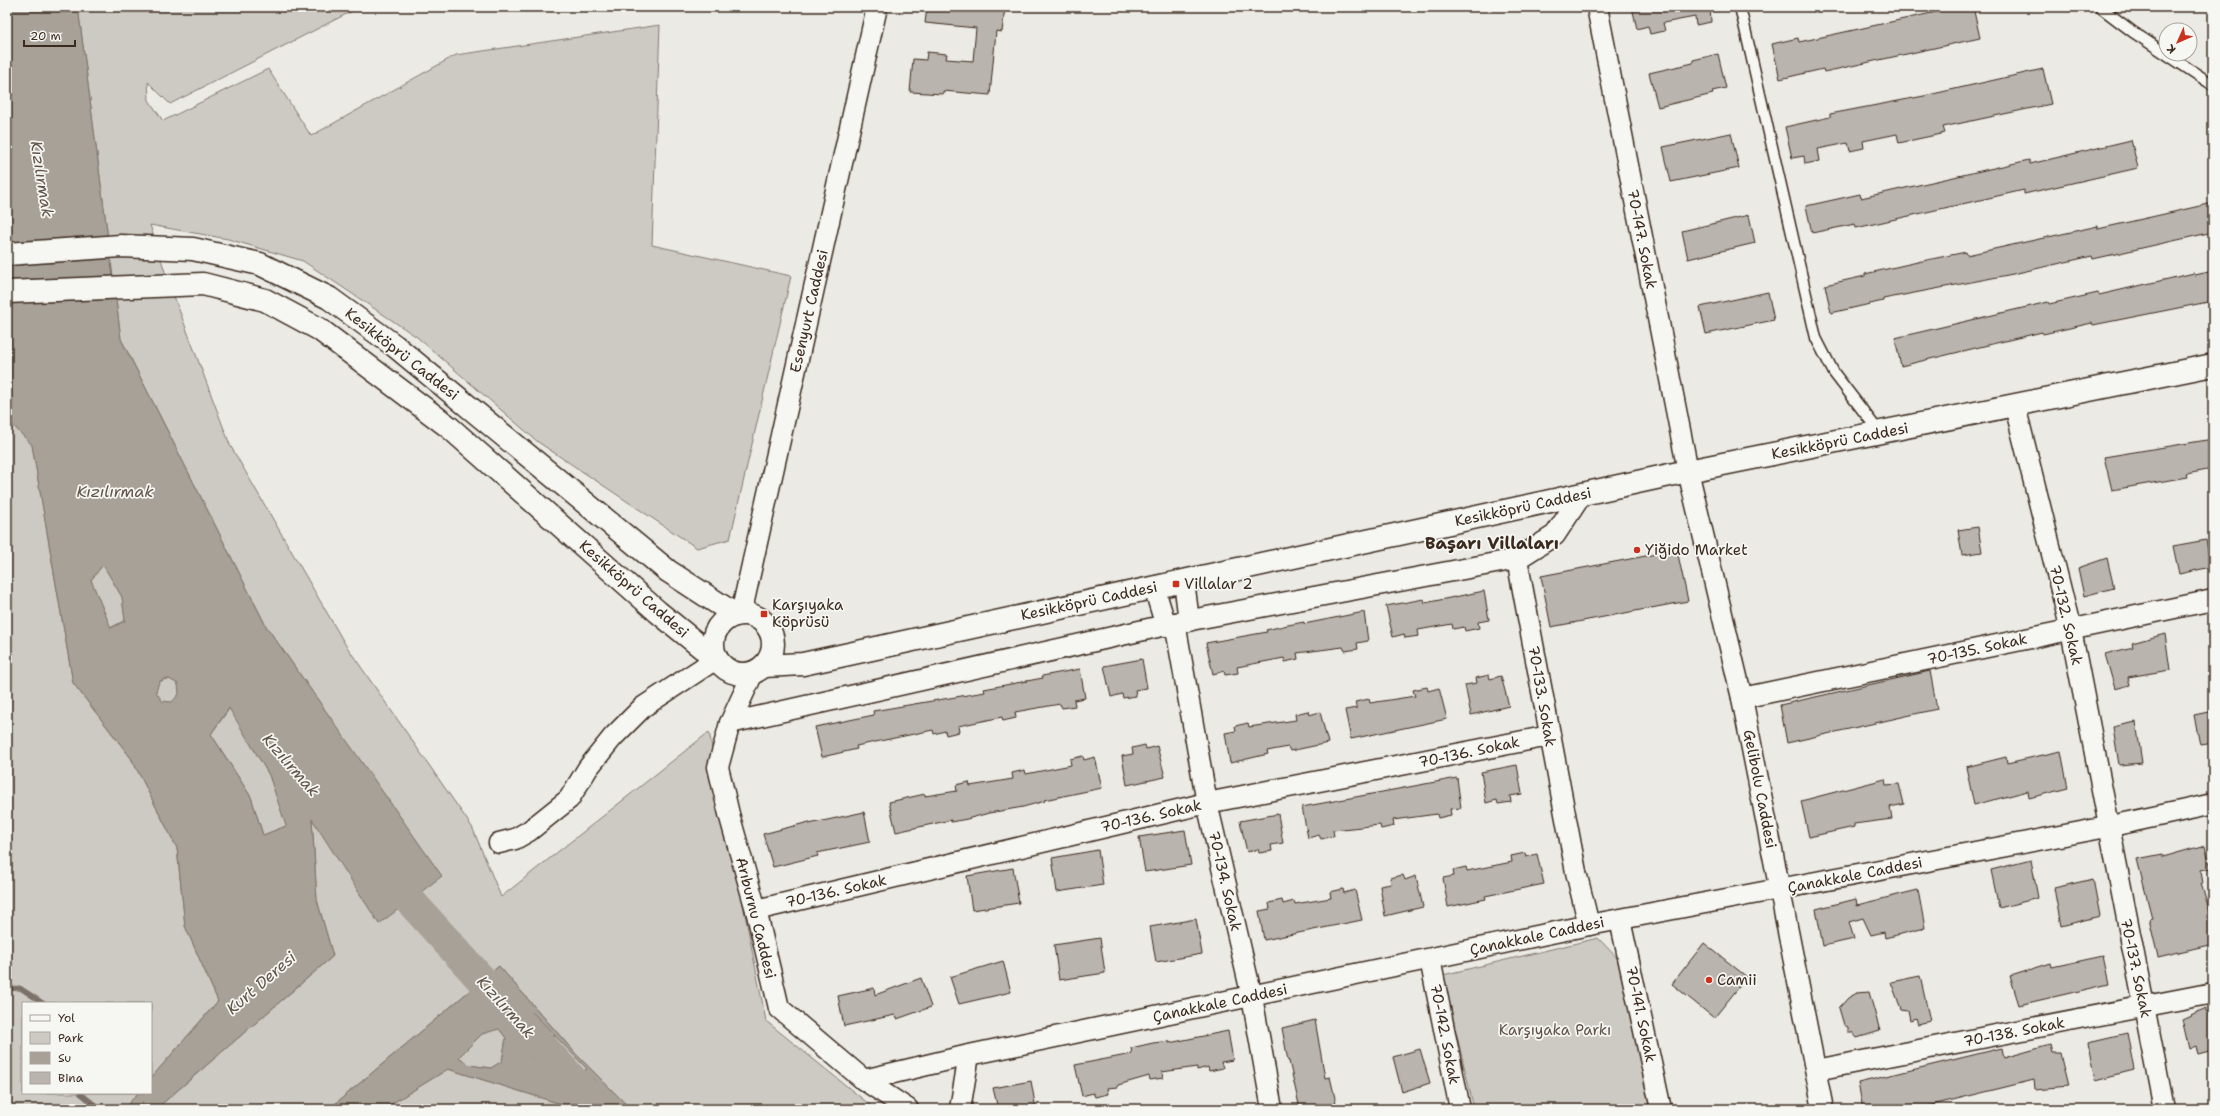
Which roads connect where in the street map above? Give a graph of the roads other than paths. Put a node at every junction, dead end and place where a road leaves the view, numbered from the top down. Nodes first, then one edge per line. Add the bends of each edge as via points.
1 (877, 7) edge
2 (1597, 7) edge
3 (1740, 7) edge
4 (2100, 7) edge
5 (2213, 85) edge
6 (7, 254) edge
7 (7, 292) edge
8 (2213, 365) edge
9 (2015, 406) junction
10 (1880, 433) junction
11 (1688, 471) junction
12 (1582, 494) junction
13 (1517, 560) junction
14 (1184, 580) junction
15 (1154, 587) junction
16 (2213, 600) edge
17 (738, 614) junction
18 (1177, 623) junction
19 (2070, 630) junction
20 (716, 658) junction
21 (759, 669) junction
22 (1742, 698) junction
23 (730, 723) junction
24 (1549, 736) junction
25 (1207, 803) junction
26 (2213, 804) edge
27 (2108, 827) junction
28 (499, 843) dead end
29 (1780, 890) junction
30 (756, 910) junction
31 (1620, 920) junction
32 (1588, 925) junction
33 (1430, 959) junction
34 (2213, 993) edge
35 (1252, 997) junction
36 (2144, 1007) junction
37 (969, 1055) junction
38 (1816, 1070) junction
39 (864, 1080) junction
40 (908, 1109) edge
41 (960, 1109) edge
42 (1272, 1109) edge
43 (1460, 1109) edge
44 (1662, 1109) edge
45 (1823, 1109) edge
46 (2164, 1109) edge

1 - 17 street, Esenyurt Caddesi
2 - 11 street, 70-147. Sokak
3 - 10 lane via 1816,338 1834,373
4 - 5 lane
6 - 17 street, Kesikköprü Caddesi via 121,246 193,249 260,264 329,298 395,346 668,572
7 - 20 street, Kesikköprü Caddesi via 203,284 265,300 319,329 449,427 658,612
8 - 9 street, Kesikköprü Caddesi
9 - 10 street, Kesikköprü Caddesi
9 - 19 street, 70-132. Sokak
10 - 11 street, Kesikköprü Caddesi
11 - 12 street, Kesikköprü Caddesi
11 - 22 street, Gelibolu Caddesi
12 - 13 street via 1555,535
12 - 14 street, Kesikköprü Caddesi
13 - 18 street
13 - 24 street, 70-133. Sokak
14 - 15 street, Kesikköprü Caddesi
14 - 18 street
15 - 18 street
15 - 21 street, Kesikköprü Caddesi via 803,664
16 - 19 street, 70-135. Sokak
17 - 20 street via 724,620 715,633 713,644
17 - 21 street via 754,616 770,630 773,650
18 - 23 street
18 - 25 street, 70-134. Sokak
19 - 22 street, 70-135. Sokak
19 - 27 street, 70-132. Sokak
20 - 21 street via 723,667 732,672 742,674
20 - 28 street via 643,707 588,768 569,799 529,831 515,839
21 - 23 street, Arıburnu Caddesi
22 - 29 street, Gelibolu Caddesi
23 - 30 street, Arıburnu Caddesi via 718,766
24 - 25 street, 70-136. Sokak
24 - 32 street, 70-133. Sokak
25 - 30 street, 70-136. Sokak
25 - 35 street, 70-134. Sokak
26 - 27 street, Çanakkale Caddesi
27 - 29 street, Çanakkale Caddesi
27 - 36 street, 70-137. Sokak
29 - 31 street, Çanakkale Caddesi
29 - 38 street, Gelibolu Caddesi
30 - 39 street, Arıburnu Caddesi via 779,1008
31 - 32 street, Çanakkale Caddesi
31 - 44 street, 70-141. Sokak
32 - 33 street, Çanakkale Caddesi
33 - 35 street, Çanakkale Caddesi
33 - 43 street, 70-142. Sokak
34 - 36 street, 70-138. Sokak
35 - 37 street, Çanakkale Caddesi
35 - 42 street, 70-134. Sokak
36 - 38 street, 70-138. Sokak
36 - 46 street, 70-137. Sokak
37 - 39 street, Çanakkale Caddesi
37 - 41 street
38 - 45 street, Gelibolu Caddesi
39 - 40 street, Arıburnu Caddesi

